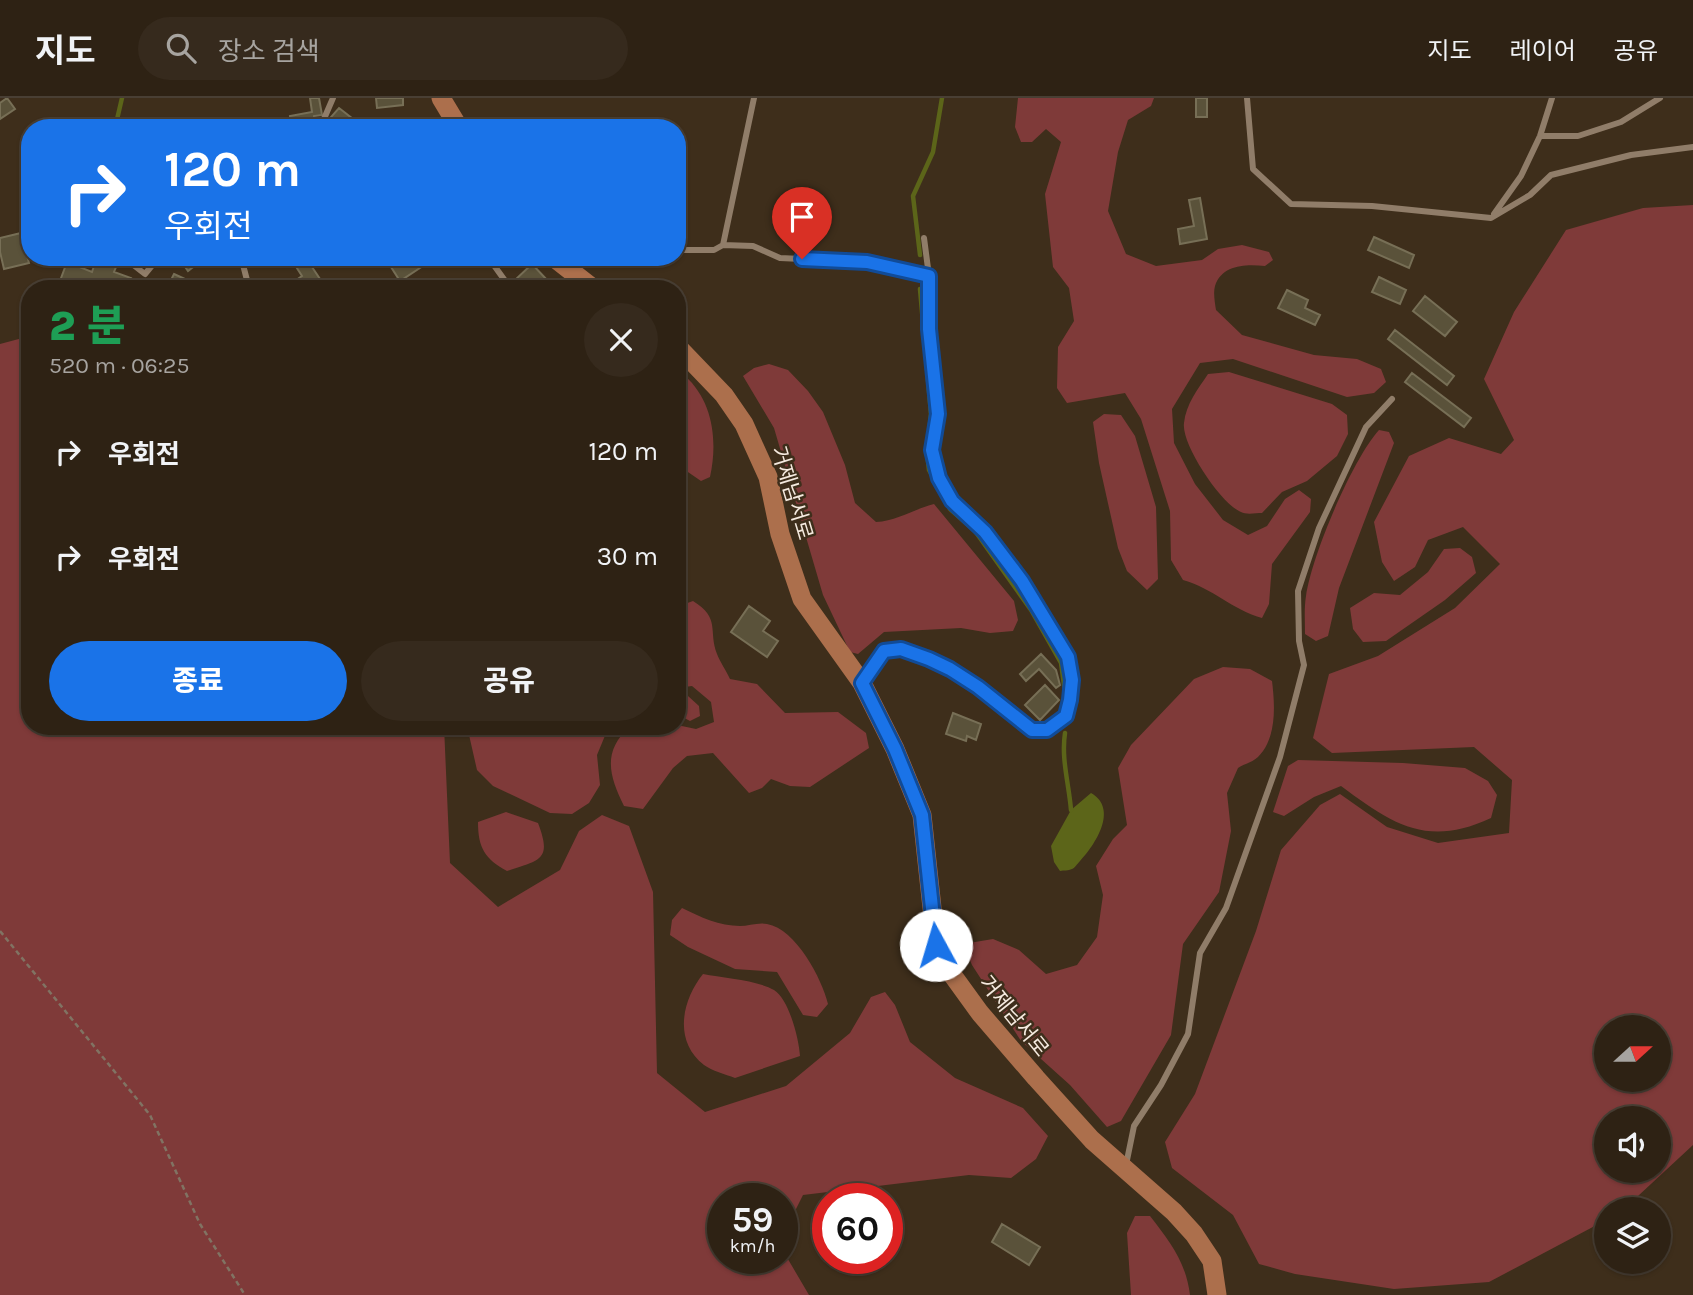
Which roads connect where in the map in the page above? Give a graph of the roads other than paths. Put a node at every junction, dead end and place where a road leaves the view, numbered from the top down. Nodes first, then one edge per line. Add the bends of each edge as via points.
1 (333, 98) edge
2 (441, 98) edge
3 (754, 98) edge
4 (1247, 98) edge
5 (1552, 98) edge
6 (1660, 98) edge
7 (324, 119) edge
8 (453, 119) edge
9 (1540, 136) junction
10 (1693, 147) edge
11 (1491, 218) junction
12 (924, 237) dead end
13 (723, 245) junction
14 (686, 250) edge
15 (135, 266) edge
16 (152, 266) edge
17 (565, 266) edge
18 (929, 276) junction
19 (582, 280) edge
20 (686, 358) edge
21 (1392, 399) dead end
22 (862, 683) junction
23 (1125, 1170) junction
24 (1217, 1295) edge

1 - 7 lane
2 - 8 main road
3 - 13 lane
4 - 11 lane via 1253,169 1291,204 1372,206
5 - 9 lane
6 - 9 lane via 1621,122 1578,136
9 - 11 lane via 1521,176
10 - 11 lane via 1631,155 1551,175 1530,195
12 - 18 lane
13 - 14 lane via 714,250
13 - 18 lane via 753,246 780,258 867,262
15 - 16 lane via 145,274
17 - 19 main road
18 - 22 lane via 938,414 932,450 939,478 952,501 985,532 1022,581 1068,657 1070,700 1066,716 1058,723 1047,730 1032,730 950,669 901,649 884,651
20 - 22 main road, 거제남서로 via 724,395 744,424 768,477 780,534 802,599
21 - 23 lane via 1366,427 1319,528 1298,591 1304,665 1280,757 1226,908 1200,953 1188,1034 1134,1126
22 - 23 main road, 거제남서로 via 922,815 936,945 951,973 1036,1079
23 - 24 main road, 거제남서로 via 1194,1234 1212,1261

